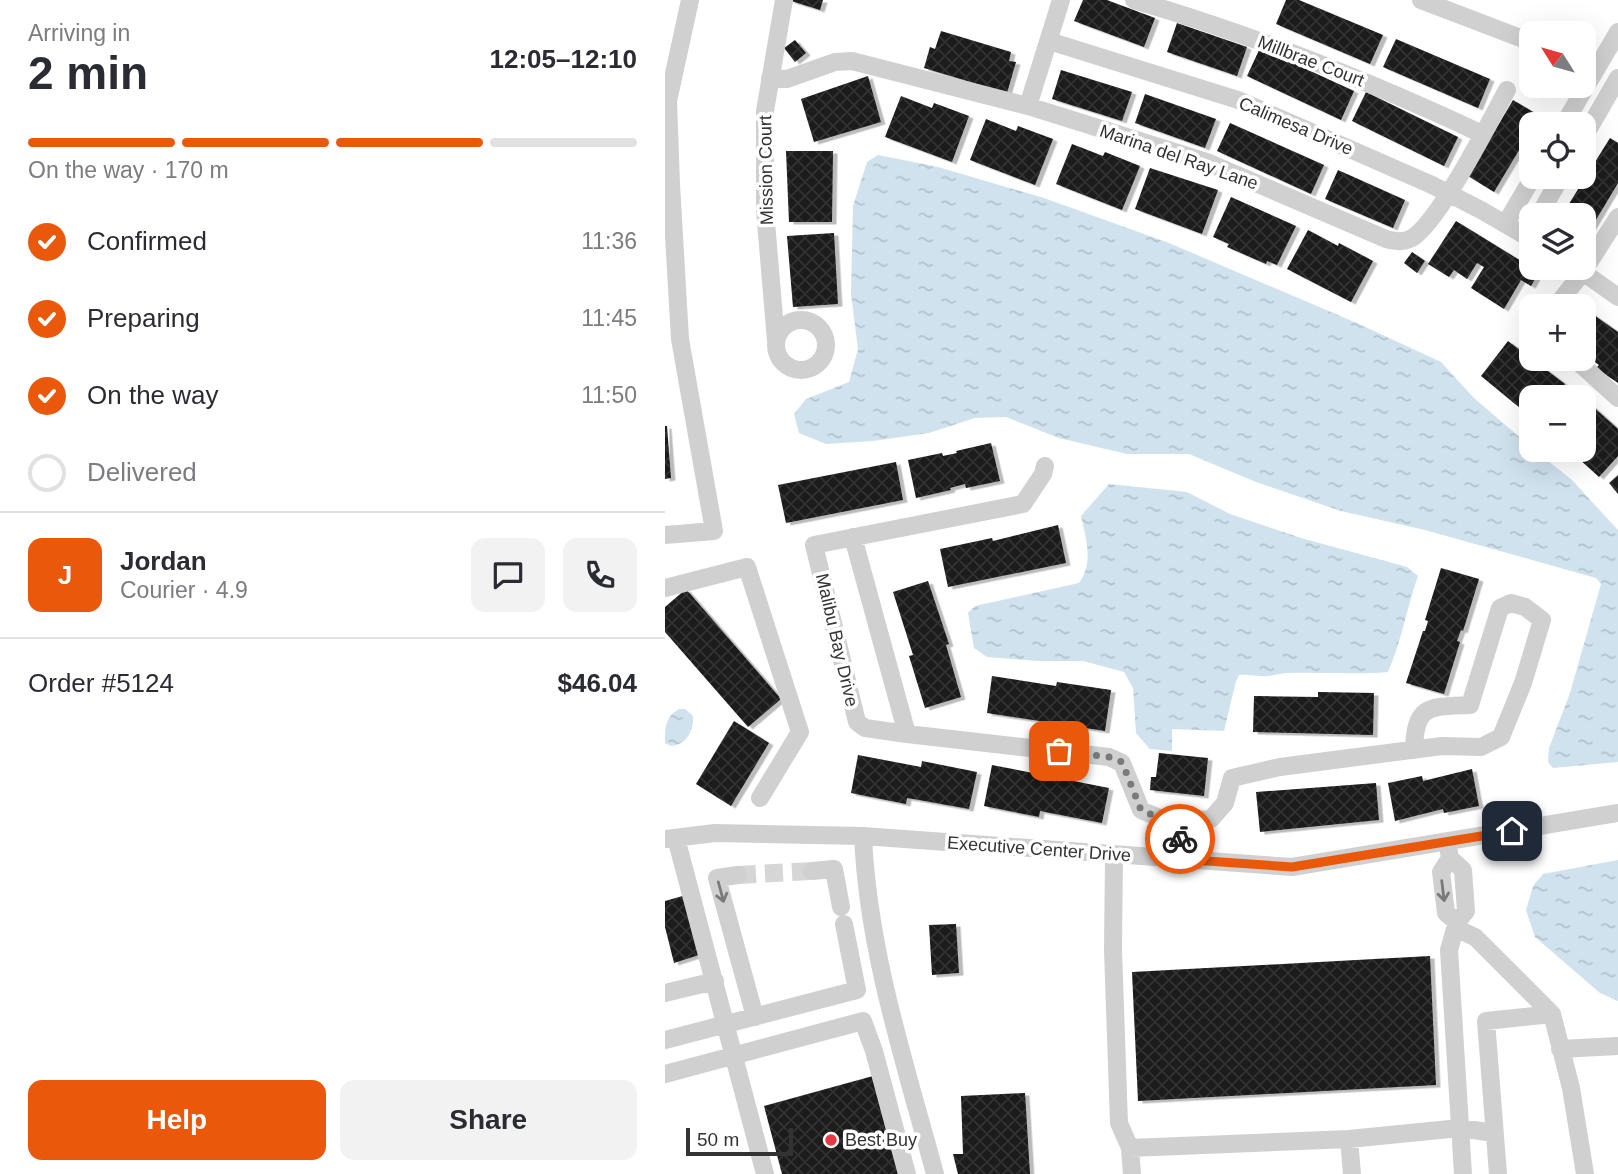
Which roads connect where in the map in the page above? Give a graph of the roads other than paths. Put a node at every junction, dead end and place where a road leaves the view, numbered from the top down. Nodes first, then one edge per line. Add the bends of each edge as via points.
1 (690, 0) edge
2 (783, 0) edge
3 (1061, 0) edge
4 (1134, 0) edge
5 (1421, 0) edge
6 (1618, 32) edge
7 (1519, 37) edge
8 (1049, 41) junction
9 (1596, 58) edge
10 (1596, 68) edge
11 (1618, 77) edge
12 (770, 78) junction
13 (1507, 90) dead end
14 (1028, 106) junction
15 (1596, 116) edge
16 (1482, 134) junction
17 (668, 184) edge
18 (1526, 189) edge
19 (1448, 193) junction
20 (1618, 217) edge
21 (1506, 223) junction
22 (1519, 230) edge
23 (1596, 248) edge
24 (1594, 280) edge
25 (1618, 297) edge
26 (775, 341) dead end
27 (1588, 371) edge
28 (1618, 398) edge
29 (1045, 466) dead end
30 (665, 535) edge
31 (853, 537) junction
32 (665, 588) edge
33 (907, 734) junction
34 (1414, 750) junction
35 (760, 798) dead end
36 (1618, 813) edge
37 (1181, 821) junction
38 (863, 836) junction
39 (670, 838) edge
40 (1449, 849) junction
41 (1114, 856) junction
42 (1178, 859) junction
43 (812, 871) tunnel mouth
44 (738, 875) tunnel mouth
45 (1456, 925) junction
46 (880, 965) junction
47 (853, 972) junction
48 (715, 981) junction
49 (665, 993) edge
50 (1552, 1014) junction
51 (755, 1017) junction
52 (726, 1024) junction
53 (665, 1040) edge
54 (1618, 1046) edge
55 (1560, 1049) junction
56 (734, 1055) junction
57 (665, 1074) edge
58 (1460, 1128) junction
59 (1494, 1133) junction
60 (1349, 1139) junction
61 (1130, 1148) junction
62 (765, 1174) edge
63 (907, 1174) edge
64 (935, 1174) edge
65 (1132, 1174) edge
66 (1352, 1174) edge
67 (1463, 1174) edge
68 (1498, 1174) edge
69 (1584, 1174) edge

1 - 17 street via 668,102
2 - 12 street, Mission Court
3 - 8 street
4 - 16 street, Millbrae Court via 1288,50
5 - 7 street
6 - 9 street
8 - 14 street
8 - 19 street, Calimesa Drive via 1238,100
10 - 11 street
11 - 15 street
12 - 14 street, Marina del Ray Lane via 787,79 835,62 852,61
12 - 26 street, Mission Court via 765,111 765,210
13 - 16 street, Marina del Ray Lane
14 - 19 street, Marina del Ray Lane via 1207,162 1386,239 1402,242 1413,237
16 - 19 street, Marina del Ray Lane
17 - 30 street via 680,339 714,531
18 - 21 street
19 - 21 street, Calimesa Drive
20 - 23 street
21 - 22 street, Calimesa Drive
24 - 25 street
27 - 28 street
29 - 31 street, Malibu Bay Drive via 1023,504
31 - 33 street
31 - 33 street, Malibu Bay Drive via 814,545 857,722 865,728
32 - 35 street via 747,567 800,732
33 - 37 street, Malibu Bay Drive via 1109,757 1122,762 1141,810 1169,822
34 - 34 street, Malibu Bay Drive via 1481,747 1501,737 1542,620 1533,611 1511,603 1500,608 1470,705 1426,711 1418,718
34 - 37 street, Malibu Bay Drive via 1280,767 1232,778 1225,803 1211,819
36 - 40 street, Executive Center Drive
37 - 42 street
38 - 39 street, Executive Center Drive via 715,834
38 - 41 street, Executive Center Drive
38 - 46 street
39 - 48 street
40 - 42 street, Executive Center Drive via 1292,867
40 - 45 street via 1463,870 1466,911
41 - 42 street, Executive Center Drive
41 - 61 street via 1119,1123
43 - 47 street via 834,869
44 -> 51 street via 717,878
45 - 50 street via 1475,937
45 - 58 street via 1449,950
46 - 47 street
46 - 64 street
47 - 51 street via 857,990
48 - 49 street
48 - 52 street
50 - 55 street
50 - 59 street via 1486,1021
51 - 52 street
52 - 53 street
52 - 56 street
54 - 55 street
55 - 69 street
56 - 57 street
56 - 62 street
56 - 63 street via 863,1021
58 - 59 street
58 - 60 street
58 - 67 street
59 - 68 street
60 - 61 street
60 - 66 street
61 - 65 street

